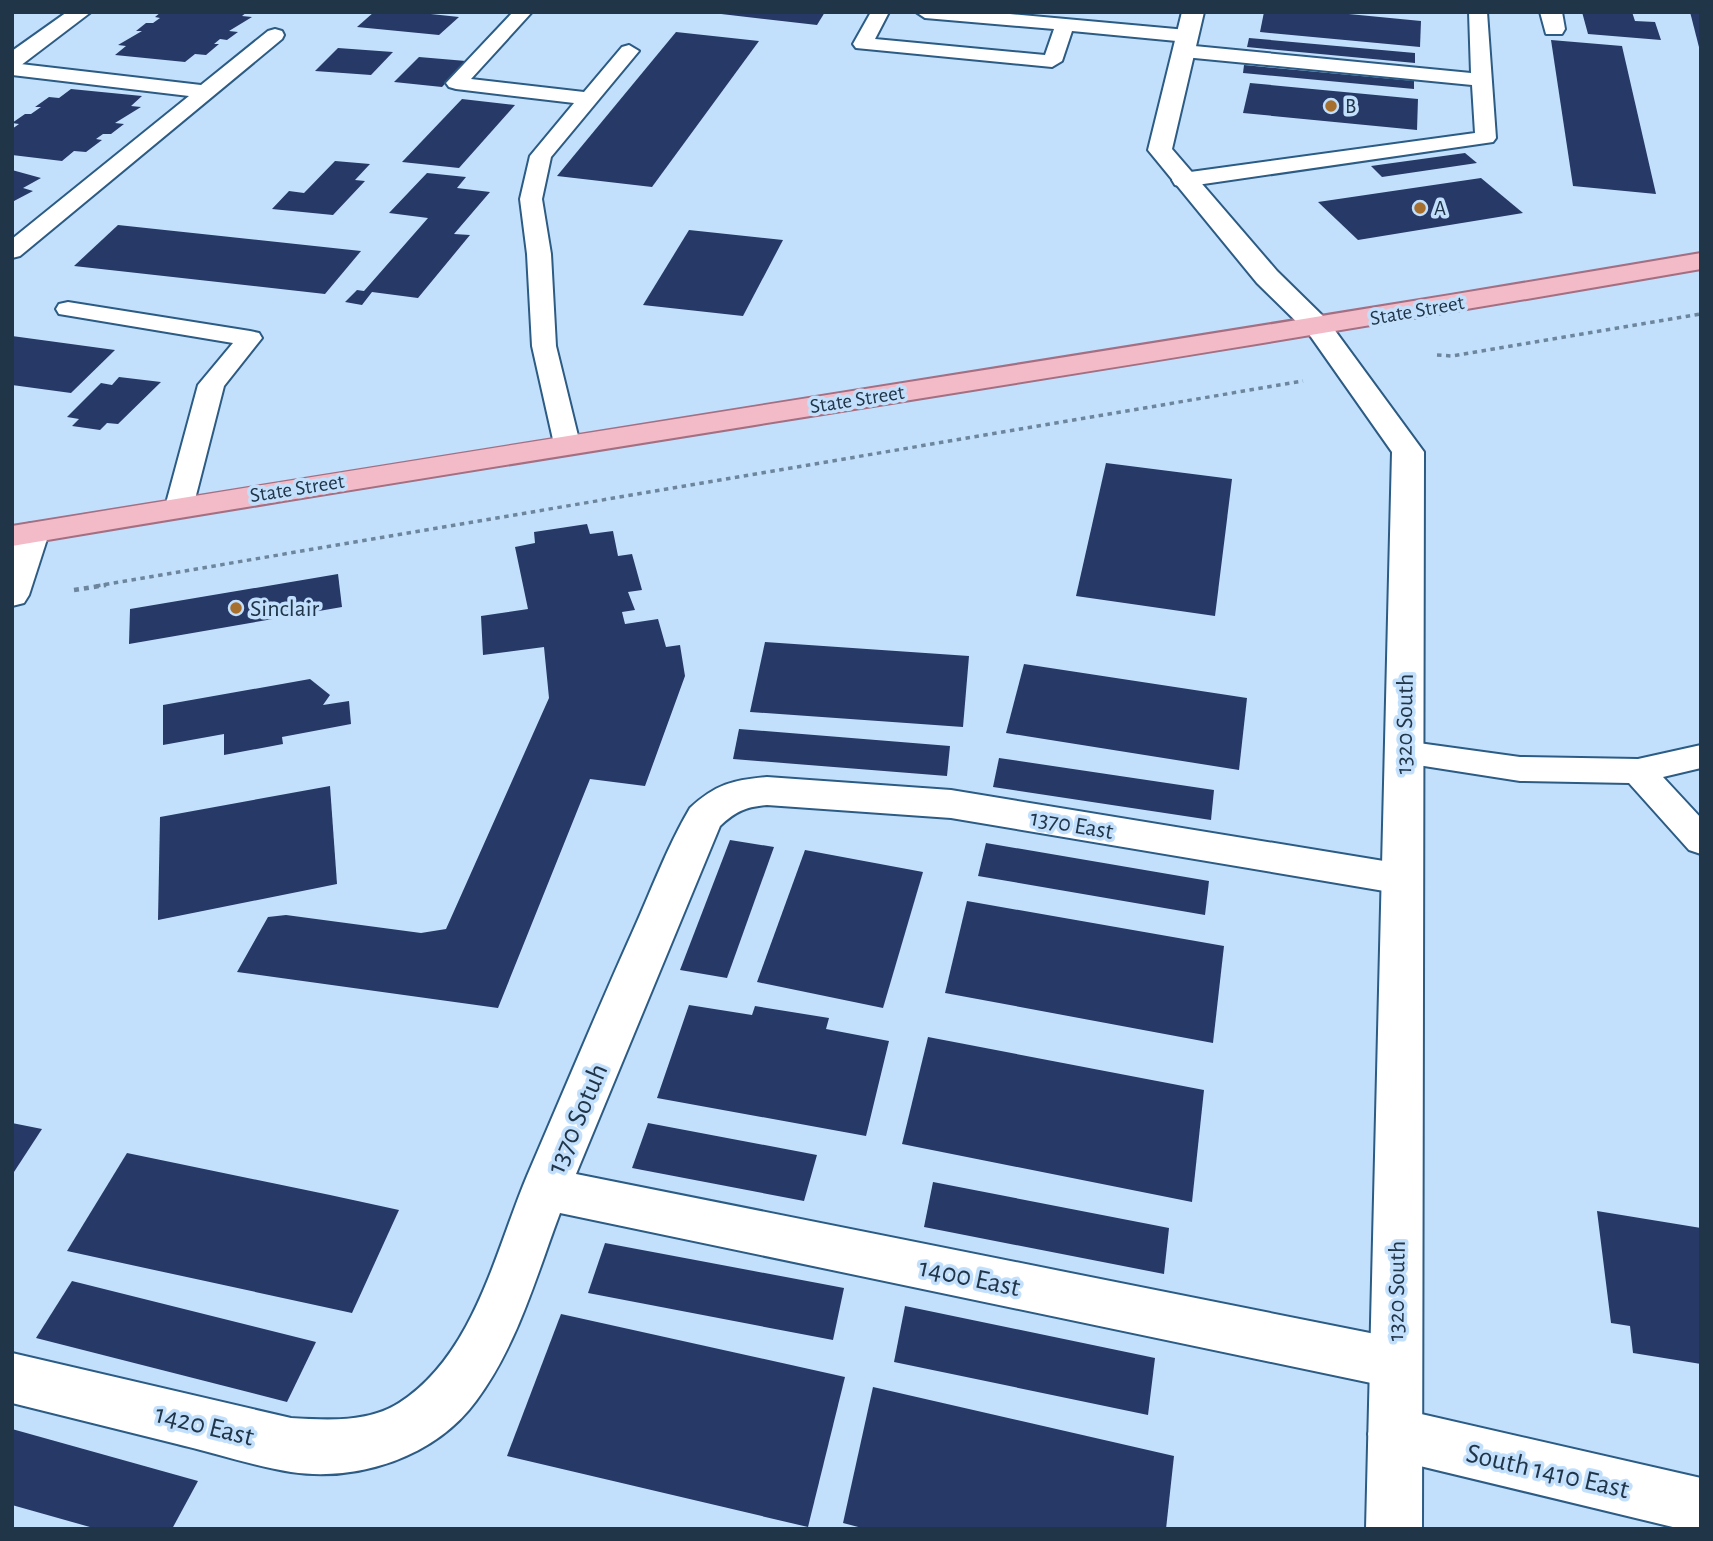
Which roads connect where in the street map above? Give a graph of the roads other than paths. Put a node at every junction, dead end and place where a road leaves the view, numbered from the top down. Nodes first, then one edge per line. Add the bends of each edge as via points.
1 (81, 12) edge
2 (523, 12) edge
3 (880, 12) edge
4 (925, 12) edge
5 (1478, 12) edge
6 (1065, 25) junction
7 (1188, 33) edge
8 (275, 35) dead end
9 (629, 51) dead end
10 (12, 61) edge
11 (12, 69) edge
12 (1481, 80) junction
13 (207, 92) junction
14 (589, 99) junction
15 (1183, 180) junction
16 (12, 251) edge
17 (1701, 261) edge
18 (68, 309) dead end
19 (1318, 327) junction
20 (567, 444) junction
21 (179, 507) junction
22 (22, 534) edge
23 (12, 595) edge
24 (1404, 753) junction
25 (1701, 756) edge
26 (1638, 771) junction
27 (740, 793) joint
28 (1701, 841) edge
29 (1402, 879) junction
30 (545, 1189) junction
31 (1395, 1363) junction
32 (12, 1378) edge
33 (398, 1433) joint
34 (1395, 1434) junction
35 (1701, 1506) edge
36 (1394, 1529) edge

1 - 10 street
2 - 14 lane via 456,83
3 - 6 lane via 863,44 1052,61
4 - 6 lane
5 - 12 lane
6 - 7 lane
7 - 12 lane
7 - 15 street, 1320 South via 1160,150
8 - 13 lane
9 - 14 lane
11 - 13 lane
12 - 15 lane via 1486,138
13 - 16 lane
14 - 20 lane via 541,156 531,199 544,346
15 - 19 street, 1320 South via 1267,277
17 - 19 main road, State Street
18 - 21 lane via 250,338 211,385
19 - 20 main road, State Street
19 - 24 street, 1320 South via 1408,452
20 - 21 main road, State Street
21 - 22 main road, State Street
22 - 23 street
24 - 26 lane via 1520,769
24 - 29 street, 1320 South
25 - 26 lane
26 - 28 lane
27 - 29 street, 1370 East via 800,791 951,804
27 - 30 street, 1370 Sotuh via 704,818
29 - 31 street, 1320 South
30 - 31 street, 1400 East
30 - 33 street, 1370 Sotuh via 489,1332 464,1374 434,1410
31 - 34 street, 1320 South
32 - 33 street, 1420 East via 291,1445 364,1445
34 - 35 street, South 1410 East
34 - 36 street, 1320 South

